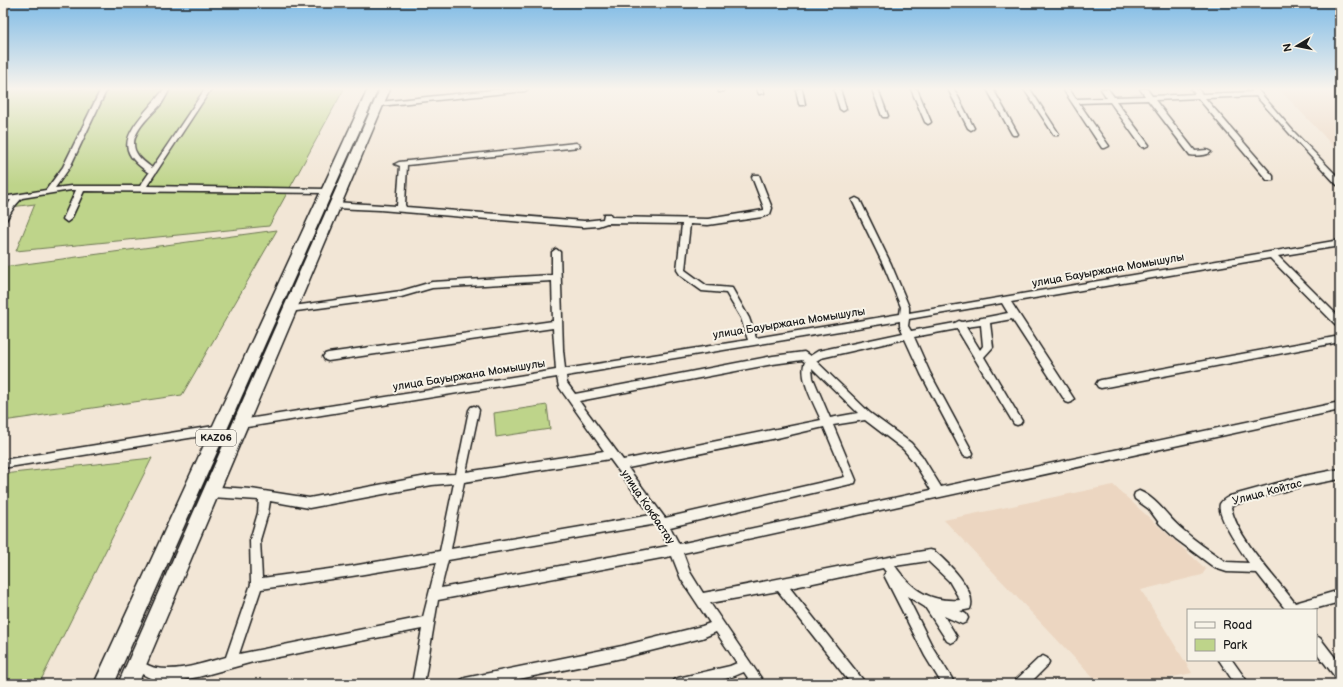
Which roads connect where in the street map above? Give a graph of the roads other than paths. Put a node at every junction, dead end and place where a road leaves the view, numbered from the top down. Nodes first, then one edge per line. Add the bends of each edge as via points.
1 (88, 121) edge
2 (141, 121) edge
3 (187, 121) edge
4 (359, 121) edge
5 (371, 121) edge
6 (967, 121) edge
7 (1008, 121) edge
8 (1048, 121) edge
9 (1088, 121) edge
10 (1127, 121) edge
11 (1168, 121) edge
12 (1221, 121) edge
13 (1281, 121) edge
14 (971, 128) dead end
15 (353, 134) junction
16 (365, 134) junction
17 (1015, 134) dead end
18 (1056, 134) dead end
19 (576, 145) dead end
20 (1145, 145) dead end
21 (1105, 146) dead end
22 (1207, 152) dead end
23 (152, 173) junction
24 (756, 177) dead end
25 (1270, 178) dead end
26 (1340, 183) edge
27 (81, 188) junction
28 (142, 189) junction
29 (49, 191) junction
30 (19, 197) junction
31 (331, 198) junction
32 (856, 200) dead end
33 (4, 201) edge
34 (404, 209) junction
35 (4, 215) edge
36 (66, 219) dead end
37 (686, 222) junction
38 (1340, 243) edge
39 (556, 252) dead end
40 (1272, 255) junction
41 (556, 278) junction
42 (1004, 299) junction
43 (289, 309) junction
44 (1014, 316) junction
45 (985, 320) junction
46 (904, 321) junction
47 (558, 324) junction
48 (959, 324) junction
49 (1340, 324) edge
50 (908, 335) junction
51 (1340, 339) edge
52 (753, 342) junction
53 (979, 357) junction
54 (328, 358) dead end
55 (810, 361) junction
56 (560, 372) junction
57 (1101, 384) dead end
58 (1069, 399) dead end
59 (572, 400) junction
60 (1340, 406) edge
61 (474, 410) dead end
62 (867, 416) junction
63 (1017, 421) dead end
64 (826, 423) junction
65 (241, 424) junction
66 (220, 429) junction
67 (968, 453) dead end
68 (612, 454) junction
69 (3, 464) edge
70 (620, 465) junction
71 (1340, 474) edge
72 (460, 478) junction
73 (211, 492) junction
74 (939, 493) junction
75 (265, 496) junction
76 (1139, 496) dead end
77 (661, 522) junction
78 (676, 550) junction
79 (444, 555) junction
80 (885, 562) junction
81 (1260, 568) junction
82 (257, 584) junction
83 (780, 585) junction
84 (434, 596) junction
85 (1340, 596) edge
86 (700, 599) junction
87 (930, 604) junction
88 (1292, 609) edge
89 (1296, 609) edge
90 (962, 618) dead end
91 (428, 622) junction
92 (718, 625) junction
93 (950, 637) dead end
94 (1317, 643) edge
95 (1226, 661) edge
96 (230, 662) junction
97 (1043, 662) dead end
98 (136, 665) junction
99 (746, 665) junction
100 (1340, 674) edge
101 (176, 680) edge
102 (947, 681) dead end
103 (104, 684) edge
104 (128, 684) edge
105 (418, 684) edge
106 (465, 684) edge
107 (678, 684) edge
108 (759, 684) edge
109 (859, 684) edge
110 (1020, 684) edge
111 (1243, 684) edge

1 - 29 street via 66,167
2 - 23 street via 131,134 131,150 142,166
3 - 23 street
4 - 15 highway, KАZ06
5 - 16 highway, KАZ06
6 - 14 street
7 - 17 street
8 - 18 street
9 - 21 street
10 - 20 street
11 - 22 street via 1193,153
12 - 25 street
13 - 26 street
15 - 16 highway
15 - 31 highway, KАZ06
16 - 31 highway, KАZ06
19 - 34 street via 402,163 401,206
23 - 28 street
24 - 37 street via 768,204 767,212 708,222
27 - 28 street
27 - 29 street
27 - 36 street
28 - 31 street
29 - 30 street
30 - 33 street
30 - 35 street
31 - 34 street
31 - 43 highway, KАZ06
31 - 66 highway, KАZ06
32 - 46 street via 905,307
34 - 37 street via 584,224 607,218
37 - 52 street via 681,270 705,289 729,290 745,318
38 - 40 street, улица Бауыржана Момышулы
39 - 41 street, улица Кокбастау
40 - 42 street, улица Бауыржана Момышулы
40 - 49 street
41 - 43 street via 432,285 402,294
41 - 47 street, улица Кокбастау
42 - 44 street
42 - 46 street, улица Бауыржана Момышулы
43 - 65 highway, KАZ06
44 - 45 street
44 - 58 street
45 - 48 street
45 - 53 street via 988,347
46 - 50 street
46 - 52 street, улица Бауыржана Момышулы via 891,319
47 - 54 street
47 - 56 street, улица Кокбастау
48 - 50 street
48 - 53 street
50 - 55 street via 818,355
50 - 67 street
51 - 57 street
52 - 56 street, улица Бауыржана Момышулы
53 - 63 street
55 - 59 street via 804,356 773,360 579,396
55 - 62 street
55 - 64 street via 806,367 808,378
56 - 59 street, улица Кокбастау via 562,384
56 - 65 street, улица Бауыржана Момышулы
59 - 68 street, улица Кокбастау
60 - 74 street
61 - 72 street
62 - 64 street
62 - 74 street via 907,446
64 - 70 street
64 - 77 street via 851,480
65 - 73 highway, KАZ06
66 - 69 street
66 - 103 highway, KАZ06
68 - 70 street, улица Кокбастау
68 - 72 street
70 - 77 street, улица Кокбастау
71 - 81 street, Улица Койтас via 1230,501 1225,505 1228,518
72 - 75 street via 432,480 309,503
72 - 79 street
73 - 75 street
73 - 98 highway, KАZ06
74 - 78 street
75 - 82 street via 255,540
76 - 81 street via 1153,506 1180,535 1219,564 1227,567
77 - 78 street, улица Кокбастау
77 - 79 street
78 - 84 street
78 - 86 street, улица Кокбастау via 685,575
79 - 82 street
79 - 84 street
80 - 83 street
80 - 87 street via 895,577 912,594
80 - 87 street via 930,555 955,580 966,600 966,604 959,606
80 - 102 street via 929,652
81 - 88 street, Улица Койтас
82 - 96 street
83 - 86 street
83 - 109 street
84 - 91 street
85 - 89 street
86 - 92 street, улица Кокбастау
87 - 90 street
87 - 93 street
91 - 96 street
91 - 105 street
92 - 99 street, улица Кокбастау
92 - 106 street via 702,632 622,652
94 - 100 street
95 - 111 street
96 - 101 street
97 - 110 street
98 - 101 street via 154,674
98 - 104 highway, KАZ06
99 - 107 street via 730,672
99 - 108 street, улица Кокбастау

